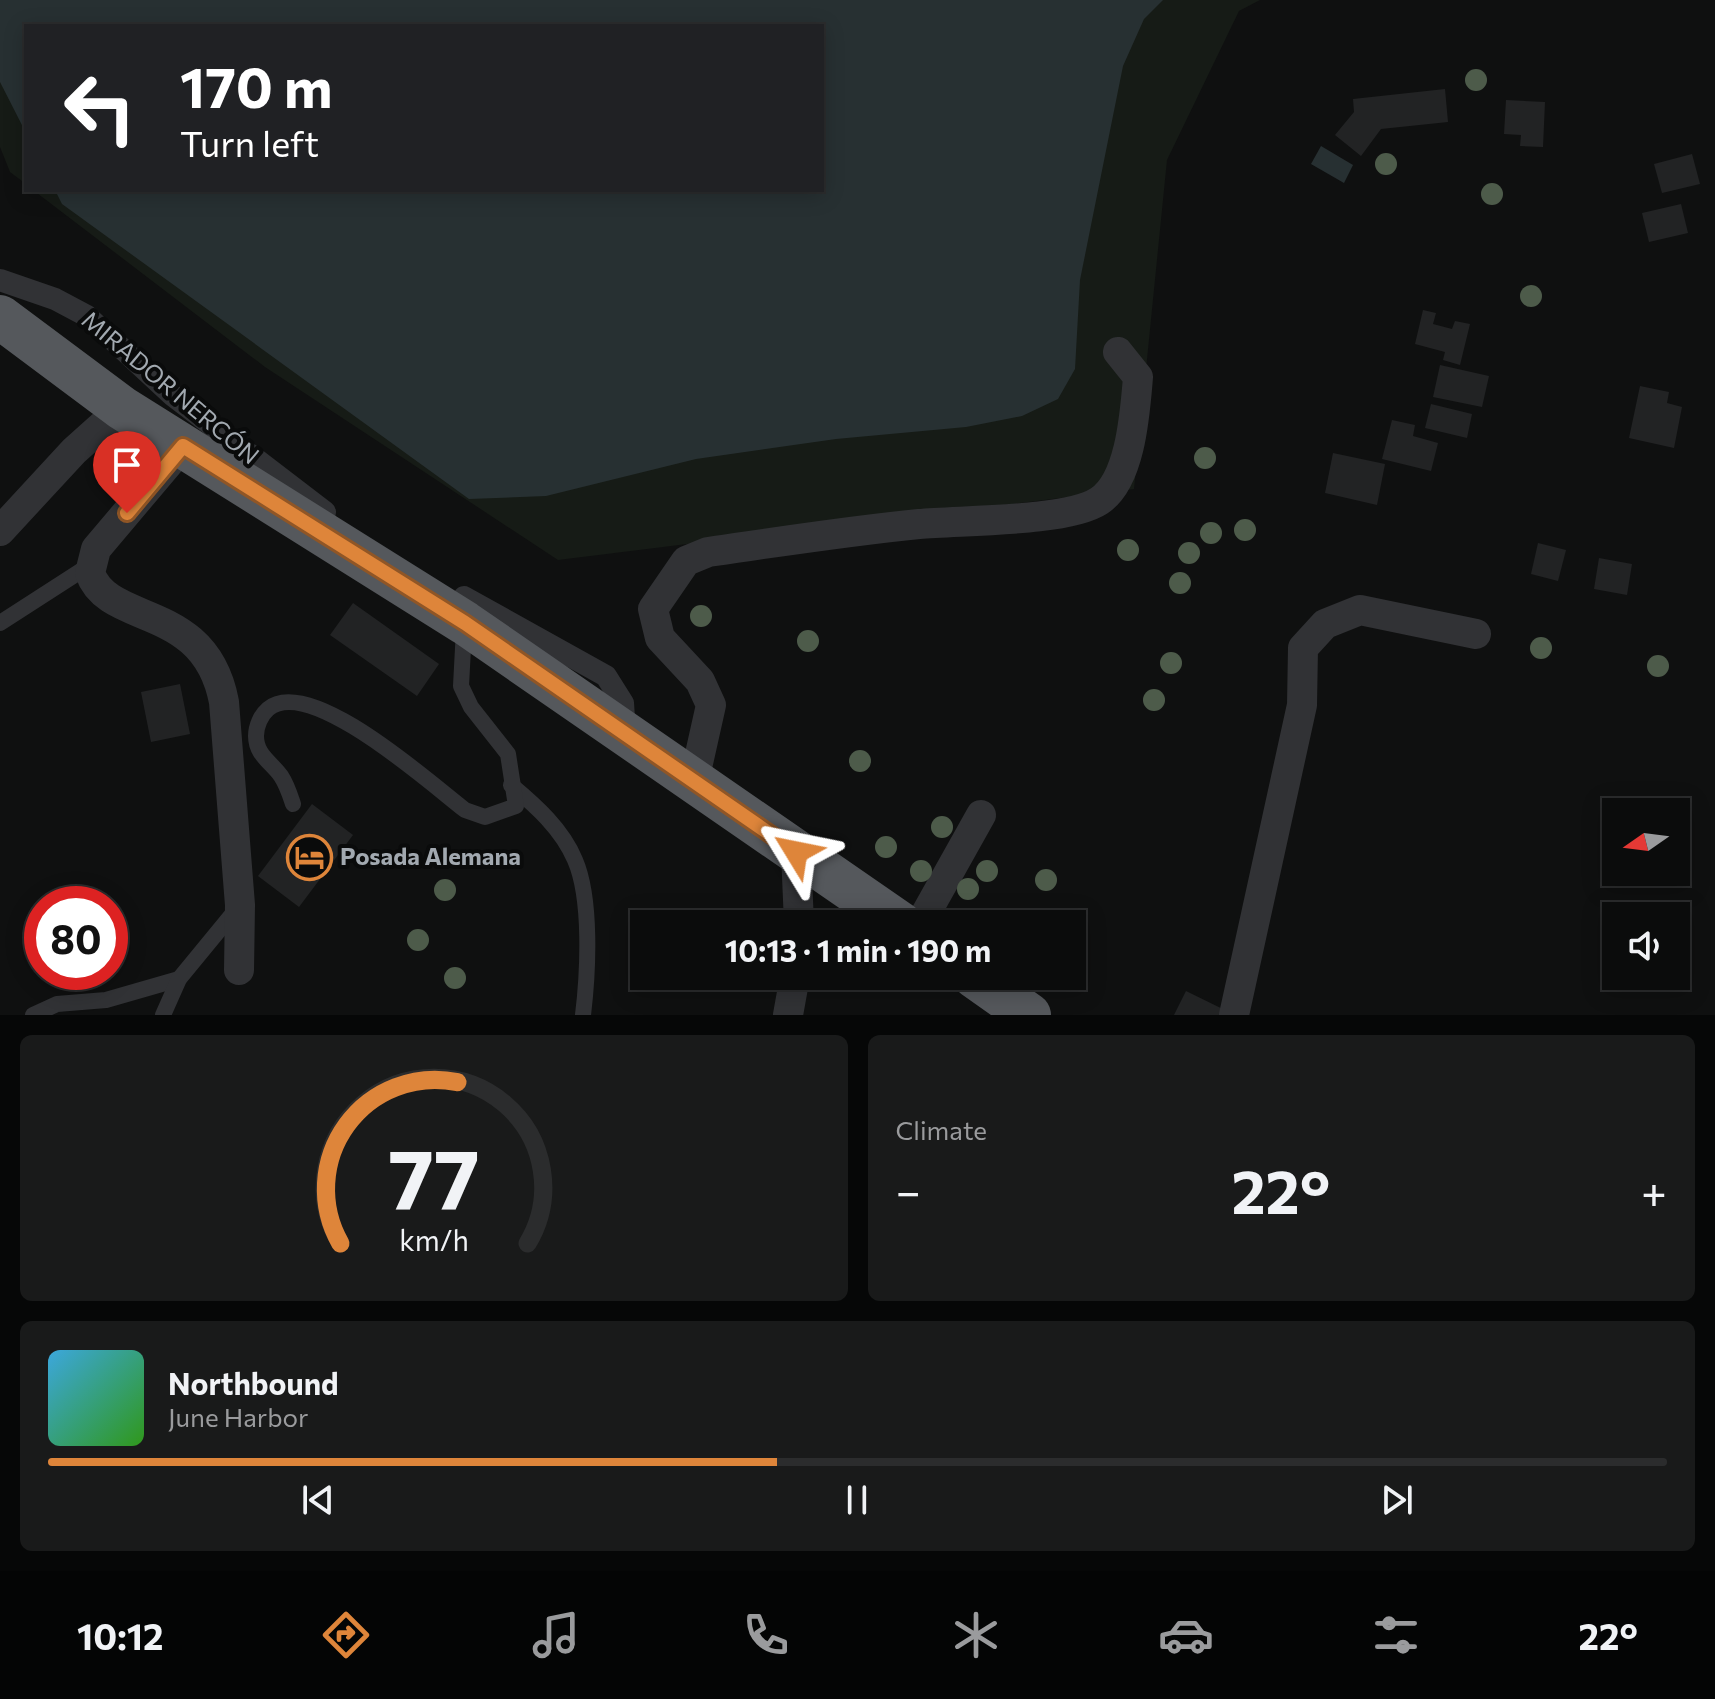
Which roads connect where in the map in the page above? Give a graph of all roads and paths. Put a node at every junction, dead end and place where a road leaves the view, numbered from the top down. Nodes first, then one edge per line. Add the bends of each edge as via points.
1 (0, 280) edge
2 (0, 317) edge
3 (1118, 352) dead end
4 (122, 408) junction
5 (183, 446) junction
6 (0, 531) edge
7 (90, 565) junction
8 (0, 623) edge
9 (465, 623) junction
10 (1476, 634) dead end
11 (625, 734) junction
12 (225, 735) junction
13 (256, 737) junction
14 (694, 781) junction
15 (511, 785) junction
16 (293, 804) dead end
17 (981, 815) dead end
18 (796, 852) junction
19 (240, 905) junction
20 (798, 910) edge
21 (881, 910) edge
22 (928, 910) edge
23 (239, 970) dead end
24 (179, 979) junction
25 (792, 990) edge
26 (994, 990) edge
27 (33, 1015) edge
28 (163, 1015) edge
29 (583, 1015) edge
30 (788, 1015) edge
31 (1029, 1015) edge
32 (1234, 1015) edge

1 - 11 street, MIRADOR NERCÓN via 87,316 172,395 324,512 507,624 606,676 623,703
2 - 4 highway
3 - 14 street via 1138,377 1134,427 1118,479 1099,501 1070,512 917,524 708,552 686,561 653,609 660,638 700,681 711,705
4 - 5 highway
4 - 6 street
5 - 7 street via 96,549
5 - 9 highway
7 - 8 lane
7 - 12 street via 100,592 185,633 208,657 221,686
9 - 11 highway
9 - 15 lane via 461,686 508,754
10 - 32 street via 1360,610 1325,624 1303,648 1302,705
11 - 14 highway
12 - 13 lane
12 - 19 street
13 - 15 lane via 270,706 303,701 345,720 465,810 485,817 516,806
13 - 16 lane
14 - 18 highway
15 - 29 lane via 543,812 576,861 587,923
17 - 22 street
18 - 20 street
18 - 21 highway
19 - 23 street
19 - 24 lane
24 - 27 lane via 106,1000 57,1004
24 - 28 lane
25 - 30 street
26 - 31 highway

